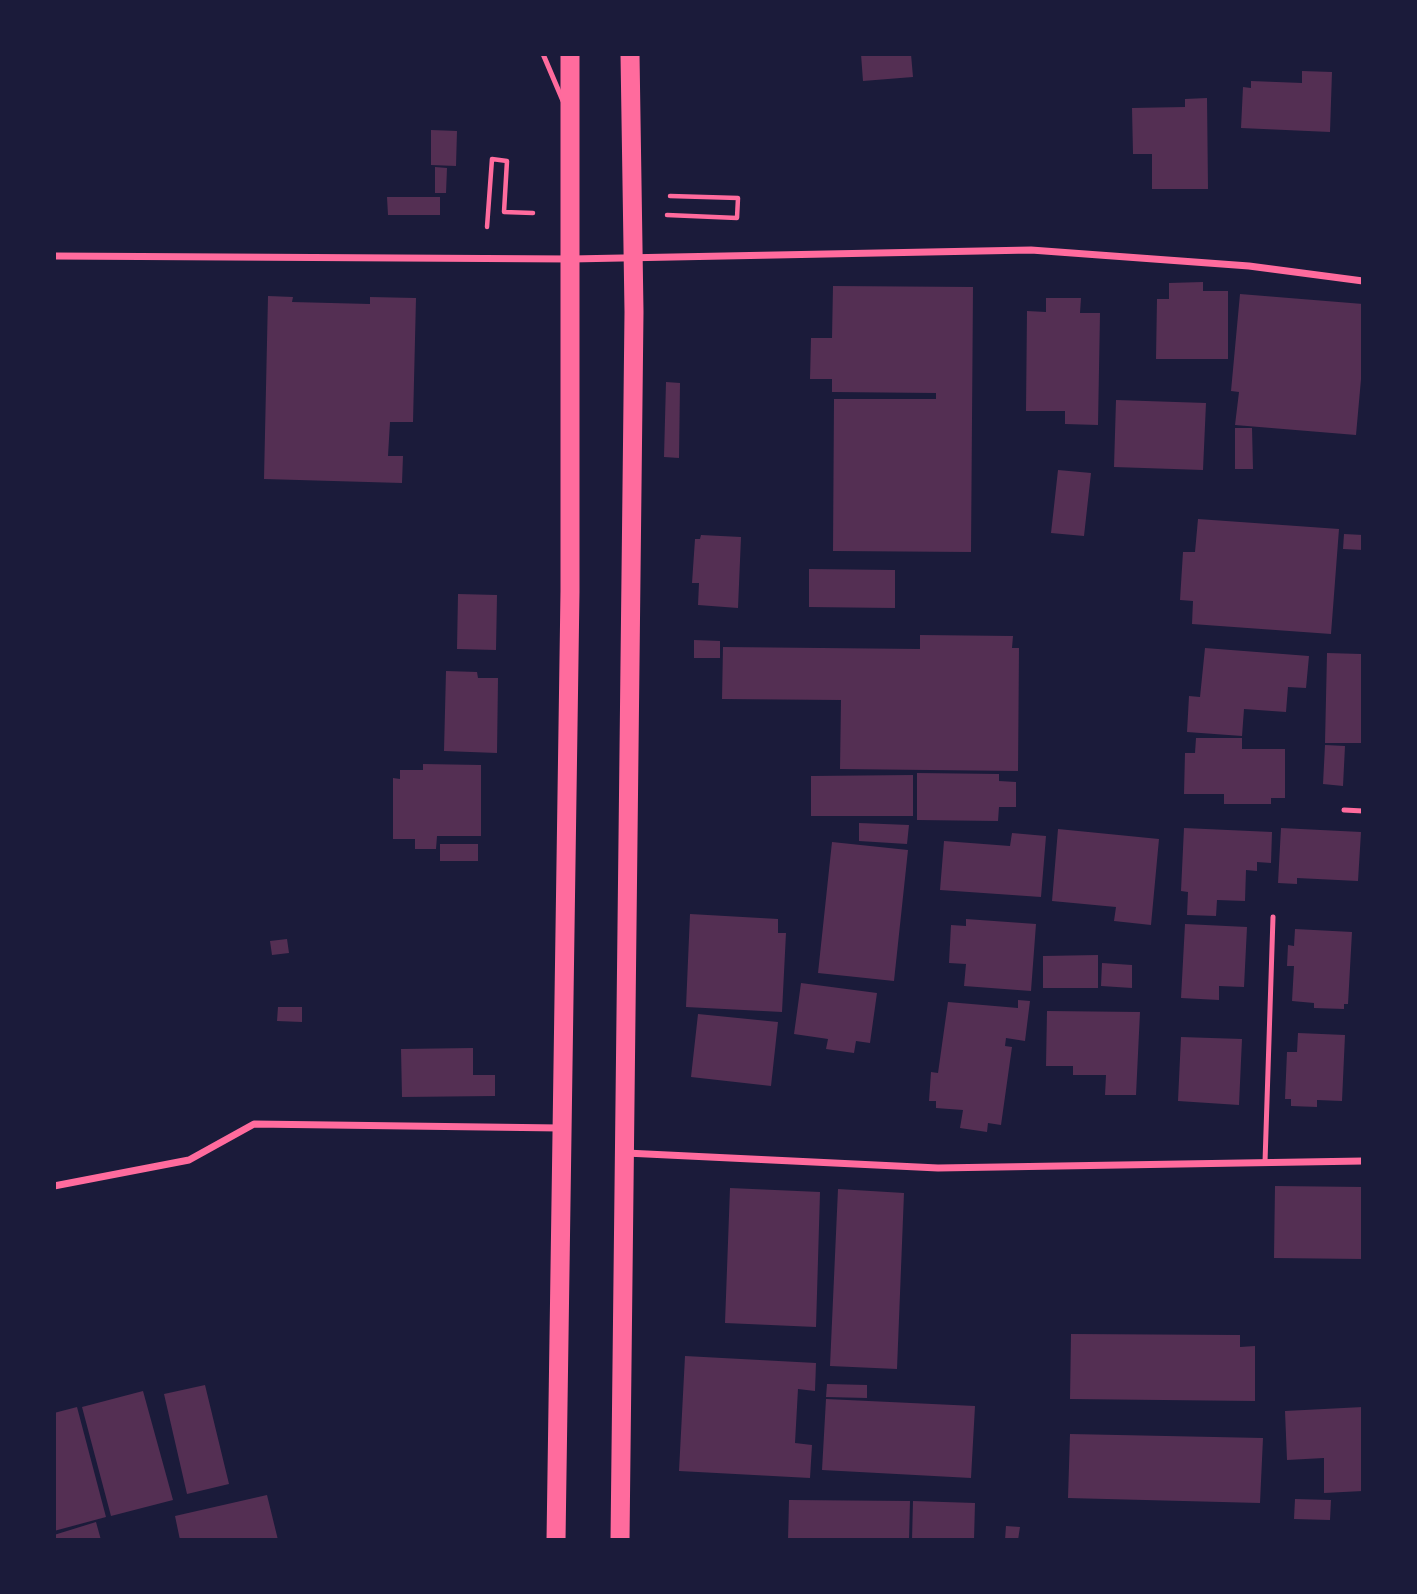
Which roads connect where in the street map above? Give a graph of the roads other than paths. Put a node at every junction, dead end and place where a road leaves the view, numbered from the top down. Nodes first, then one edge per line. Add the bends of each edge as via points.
1 (543, 54) edge
2 (570, 54) edge
3 (630, 54) edge
4 (569, 117) junction
5 (54, 256) edge
6 (633, 257) junction
7 (571, 259) junction
8 (1363, 281) edge
9 (1343, 810) dead end
10 (1363, 811) edge
11 (1273, 917) dead end
12 (559, 1128) junction
13 (625, 1153) junction
14 (1363, 1161) edge
15 (1265, 1162) junction
16 (54, 1186) edge
17 (556, 1540) edge
18 (620, 1540) edge

1 - 4 lane
2 - 4 highway
3 - 6 highway
4 - 7 highway
5 - 7 street
6 - 7 street
6 - 8 street via 1031,250 1249,266
6 - 13 highway
7 - 12 highway
9 - 10 lane
11 - 15 lane
12 - 16 street via 254,1124 189,1160
12 - 17 highway
13 - 15 street via 938,1168
13 - 18 highway
14 - 15 street

